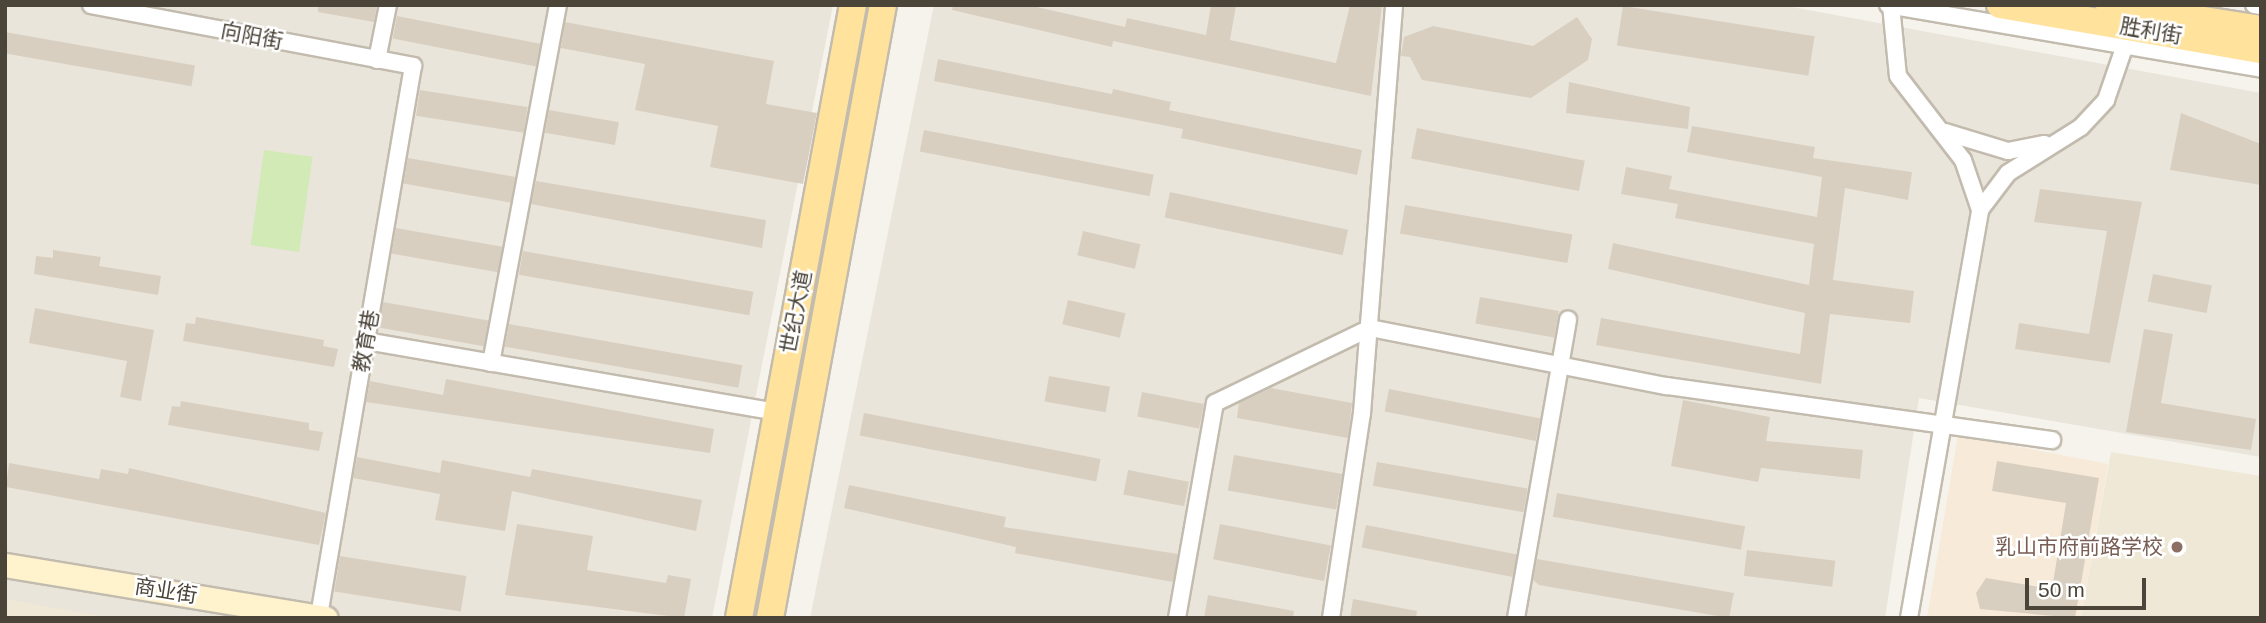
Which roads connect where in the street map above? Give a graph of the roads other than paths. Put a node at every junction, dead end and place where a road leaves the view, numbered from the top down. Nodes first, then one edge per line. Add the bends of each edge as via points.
1 (91, 5) edge
2 (388, 5) edge
3 (558, 5) edge
4 (853, 5) edge
5 (883, 5) edge
6 (1394, 5) edge
7 (1890, 5) edge
8 (2000, 5) edge
9 (2254, 5) edge
10 (2261, 6) edge
11 (2096, 10) edge
12 (2261, 29) edge
13 (2129, 37) junction
14 (2261, 50) edge
15 (377, 60) junction
16 (412, 66) joint
17 (2261, 69) edge
18 (1937, 128) junction
19 (2061, 139) junction
20 (1980, 211) junction
21 (1568, 320) dead end
22 (1370, 328) junction
23 (366, 341) junction
24 (491, 363) junction
25 (1561, 366) junction
26 (777, 412) junction
27 (1943, 424) junction
28 (2052, 440) dead end
29 (5, 565) edge
30 (737, 612) edge
31 (323, 617) edge
32 (770, 618) edge
33 (1177, 618) edge
34 (1331, 618) edge
35 (1516, 618) edge
36 (1909, 618) edge

1 - 15 street, 向阳街
2 - 15 street
3 - 24 street
4 - 26 main road, 世纪大道
5 - 32 main road, 世纪大道
6 - 22 street
7 - 13 street
7 - 18 street via 1898,76
8 - 11 main road, 胜利街
9 - 10 street
11 - 12 main road, 胜利街
11 - 13 main road, 胜利街
13 - 14 main road, 胜利街
13 - 17 street
13 - 19 street via 2106,100
15 - 16 street, 向阳街
16 - 23 street, 教育巷
18 - 19 street via 2008,151
18 - 20 street via 1963,160
19 - 20 street via 2008,173
20 - 27 street
21 - 25 street
22 - 25 street
22 - 33 street via 1215,403
22 - 34 street
23 - 24 street
23 - 31 street, 教育巷
24 - 26 street
25 - 27 street
25 - 35 street
26 - 30 main road, 世纪大道
27 - 28 street
27 - 36 street
29 - 31 street, 商业街

